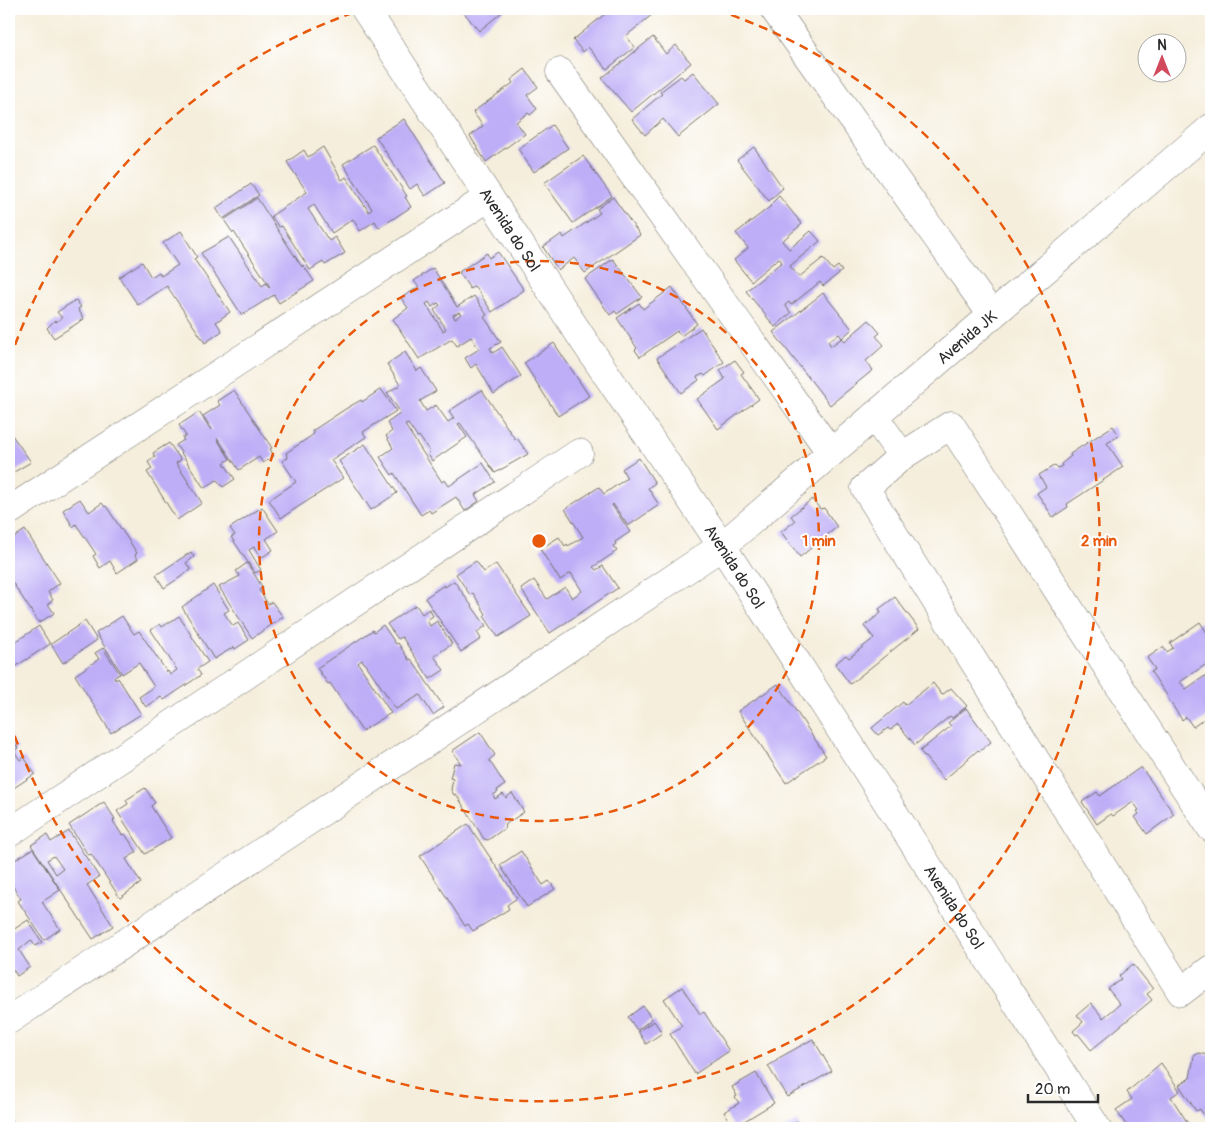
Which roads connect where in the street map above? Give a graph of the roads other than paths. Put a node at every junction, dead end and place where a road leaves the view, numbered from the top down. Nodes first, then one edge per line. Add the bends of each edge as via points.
1 (365, 9) edge
2 (774, 9) edge
3 (560, 72) dead end
4 (1211, 128) edge
5 (489, 197) junction
6 (992, 315) junction
7 (874, 416) junction
8 (579, 453) dead end
9 (831, 453) junction
10 (902, 456) junction
11 (9, 511) edge
12 (722, 546) junction
13 (1211, 828) edge
14 (9, 833) edge
15 (1211, 969) edge
16 (9, 1020) edge
17 (1097, 1128) edge

1 - 5 street, Avenida do Sol
2 - 6 street
3 - 9 street
4 - 6 street, Avenida JK
5 - 11 street
5 - 12 street, Avenida do Sol
6 - 7 street, Avenida JK
7 - 9 street, Avenida JK
7 - 10 street
8 - 14 street
9 - 12 street, Avenida JK
10 - 13 street via 951,426
10 - 15 street via 865,488 1181,992
12 - 16 street, Avenida JK
12 - 17 street, Avenida do Sol

